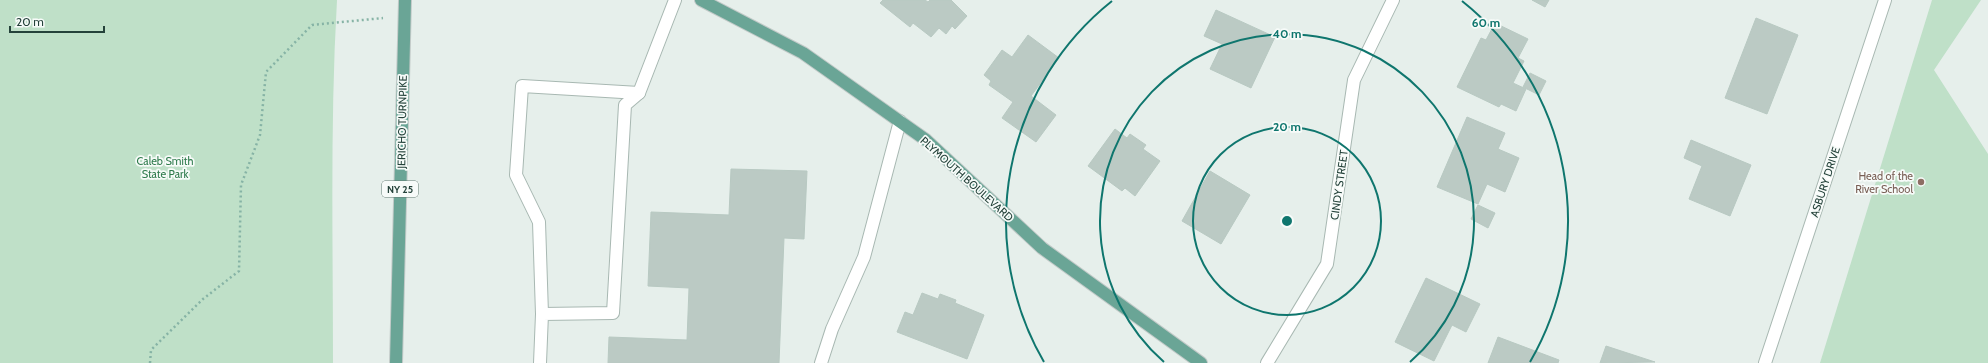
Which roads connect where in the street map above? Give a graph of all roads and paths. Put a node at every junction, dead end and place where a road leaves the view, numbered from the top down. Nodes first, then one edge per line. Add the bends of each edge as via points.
1 (405, 0) edge
2 (675, 0) edge
3 (701, 0) edge
4 (1393, 0) edge
5 (1885, 0) edge
6 (404, 16) junction
7 (639, 93) junction
8 (900, 121) junction
9 (542, 314) junction
10 (150, 363) edge
11 (396, 363) edge
12 (540, 363) edge
13 (821, 363) edge
14 (1201, 363) edge
15 (1267, 363) edge
16 (1765, 363) edge

1 - 6 main road, JERICHO TURNPIKE / NY 25
2 - 7 street
3 - 8 main road, PLYMOUTH BOULEVARD via 803,53
4 - 15 street, CINDY STREET via 1354,80 1328,264
5 - 16 street, ASBURY DRIVE
6 - 10 path via 312,25 266,72 260,135 241,185 239,272 203,299 151,350
6 - 11 main road, JERICHO TURNPIKE / NY 25
7 - 9 street via 625,105 613,313
7 - 9 street via 522,86 516,175 538,222
8 - 13 street via 864,258 832,329
8 - 14 main road, PLYMOUTH BOULEVARD via 926,140 1042,248
9 - 12 street

